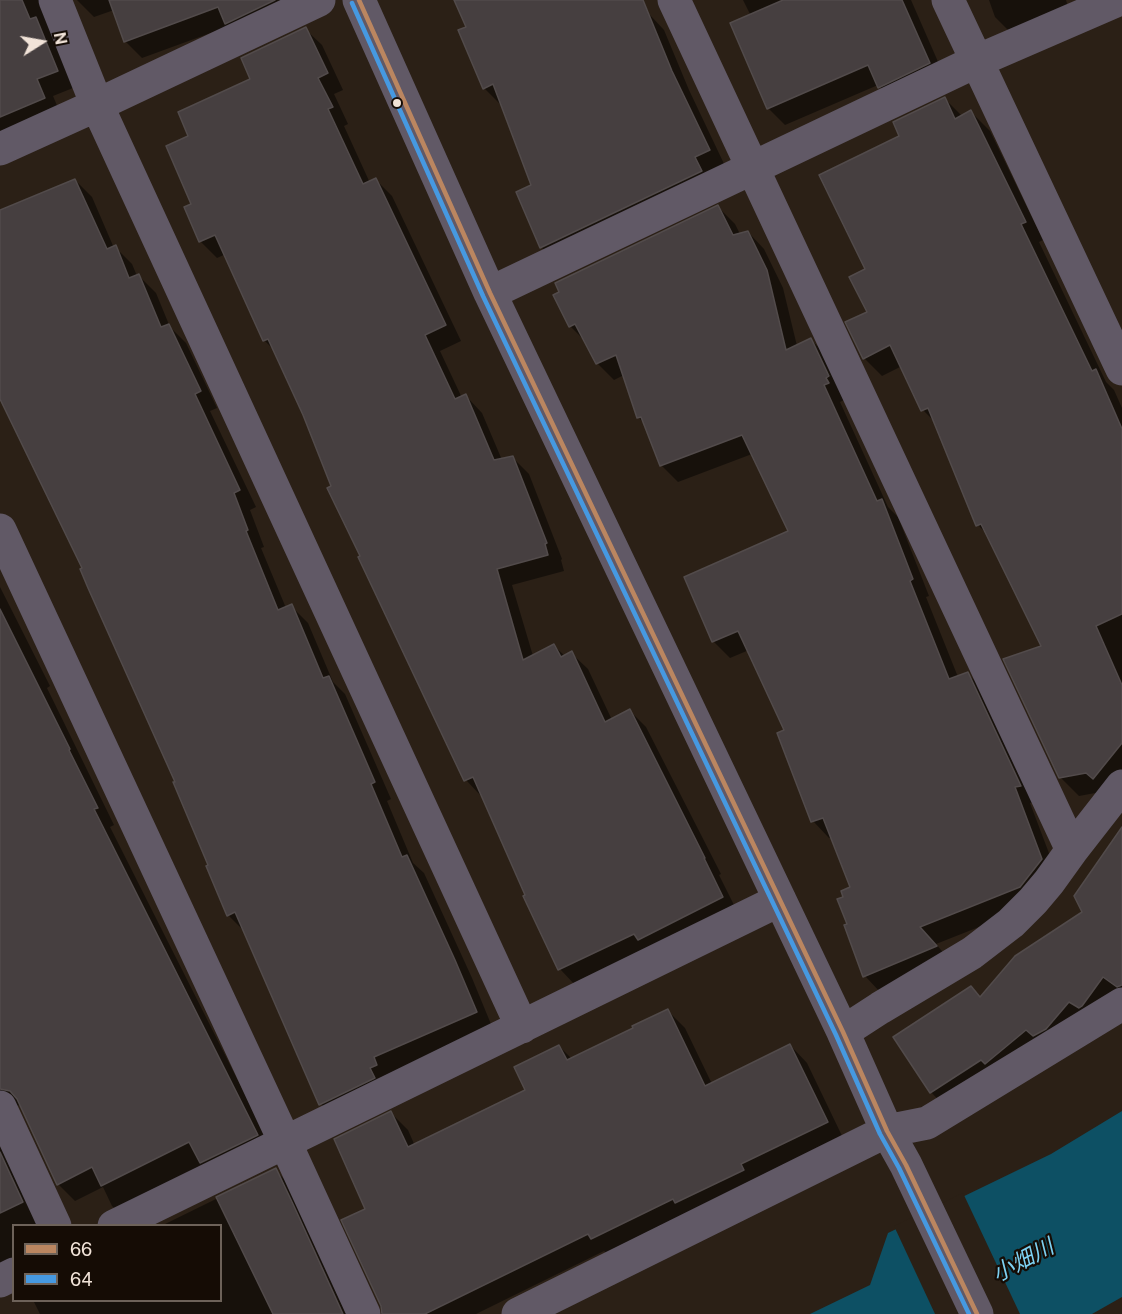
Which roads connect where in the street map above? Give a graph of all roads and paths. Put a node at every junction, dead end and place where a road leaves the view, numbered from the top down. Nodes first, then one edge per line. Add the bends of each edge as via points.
1 (55, 0) edge
2 (319, 0) edge
3 (359, 0) edge
4 (674, 0) edge
5 (948, 0) edge
6 (1118, 0) edge
7 (977, 61) junction
8 (97, 105) junction
9 (0, 149) edge
10 (753, 168) junction
11 (490, 293) junction
12 (1122, 369) edge
13 (0, 530) edge
14 (1122, 786) edge
15 (1072, 850) junction
16 (780, 900) junction
17 (1122, 1004) edge
18 (522, 1027) junction
19 (843, 1032) junction
20 (0, 1107) edge
21 (887, 1131) junction
22 (285, 1142) junction
23 (54, 1224) edge
24 (118, 1224) edge
25 (364, 1314) edge
26 (518, 1314) edge
27 (977, 1314) edge

1 - 8 street
2 - 8 street
3 - 11 street
4 - 10 street
5 - 7 street
6 - 7 street
7 - 10 street
7 - 12 street
8 - 9 street
8 - 18 street
10 - 11 street
10 - 15 street
11 - 16 street
13 - 22 street
14 - 15 street
15 - 19 street via 1011,923 972,953
16 - 18 street
16 - 19 street
17 - 21 street via 927,1123
18 - 22 street
19 - 21 street
20 - 23 street
21 - 26 street
21 - 27 street
22 - 24 street
22 - 25 street

